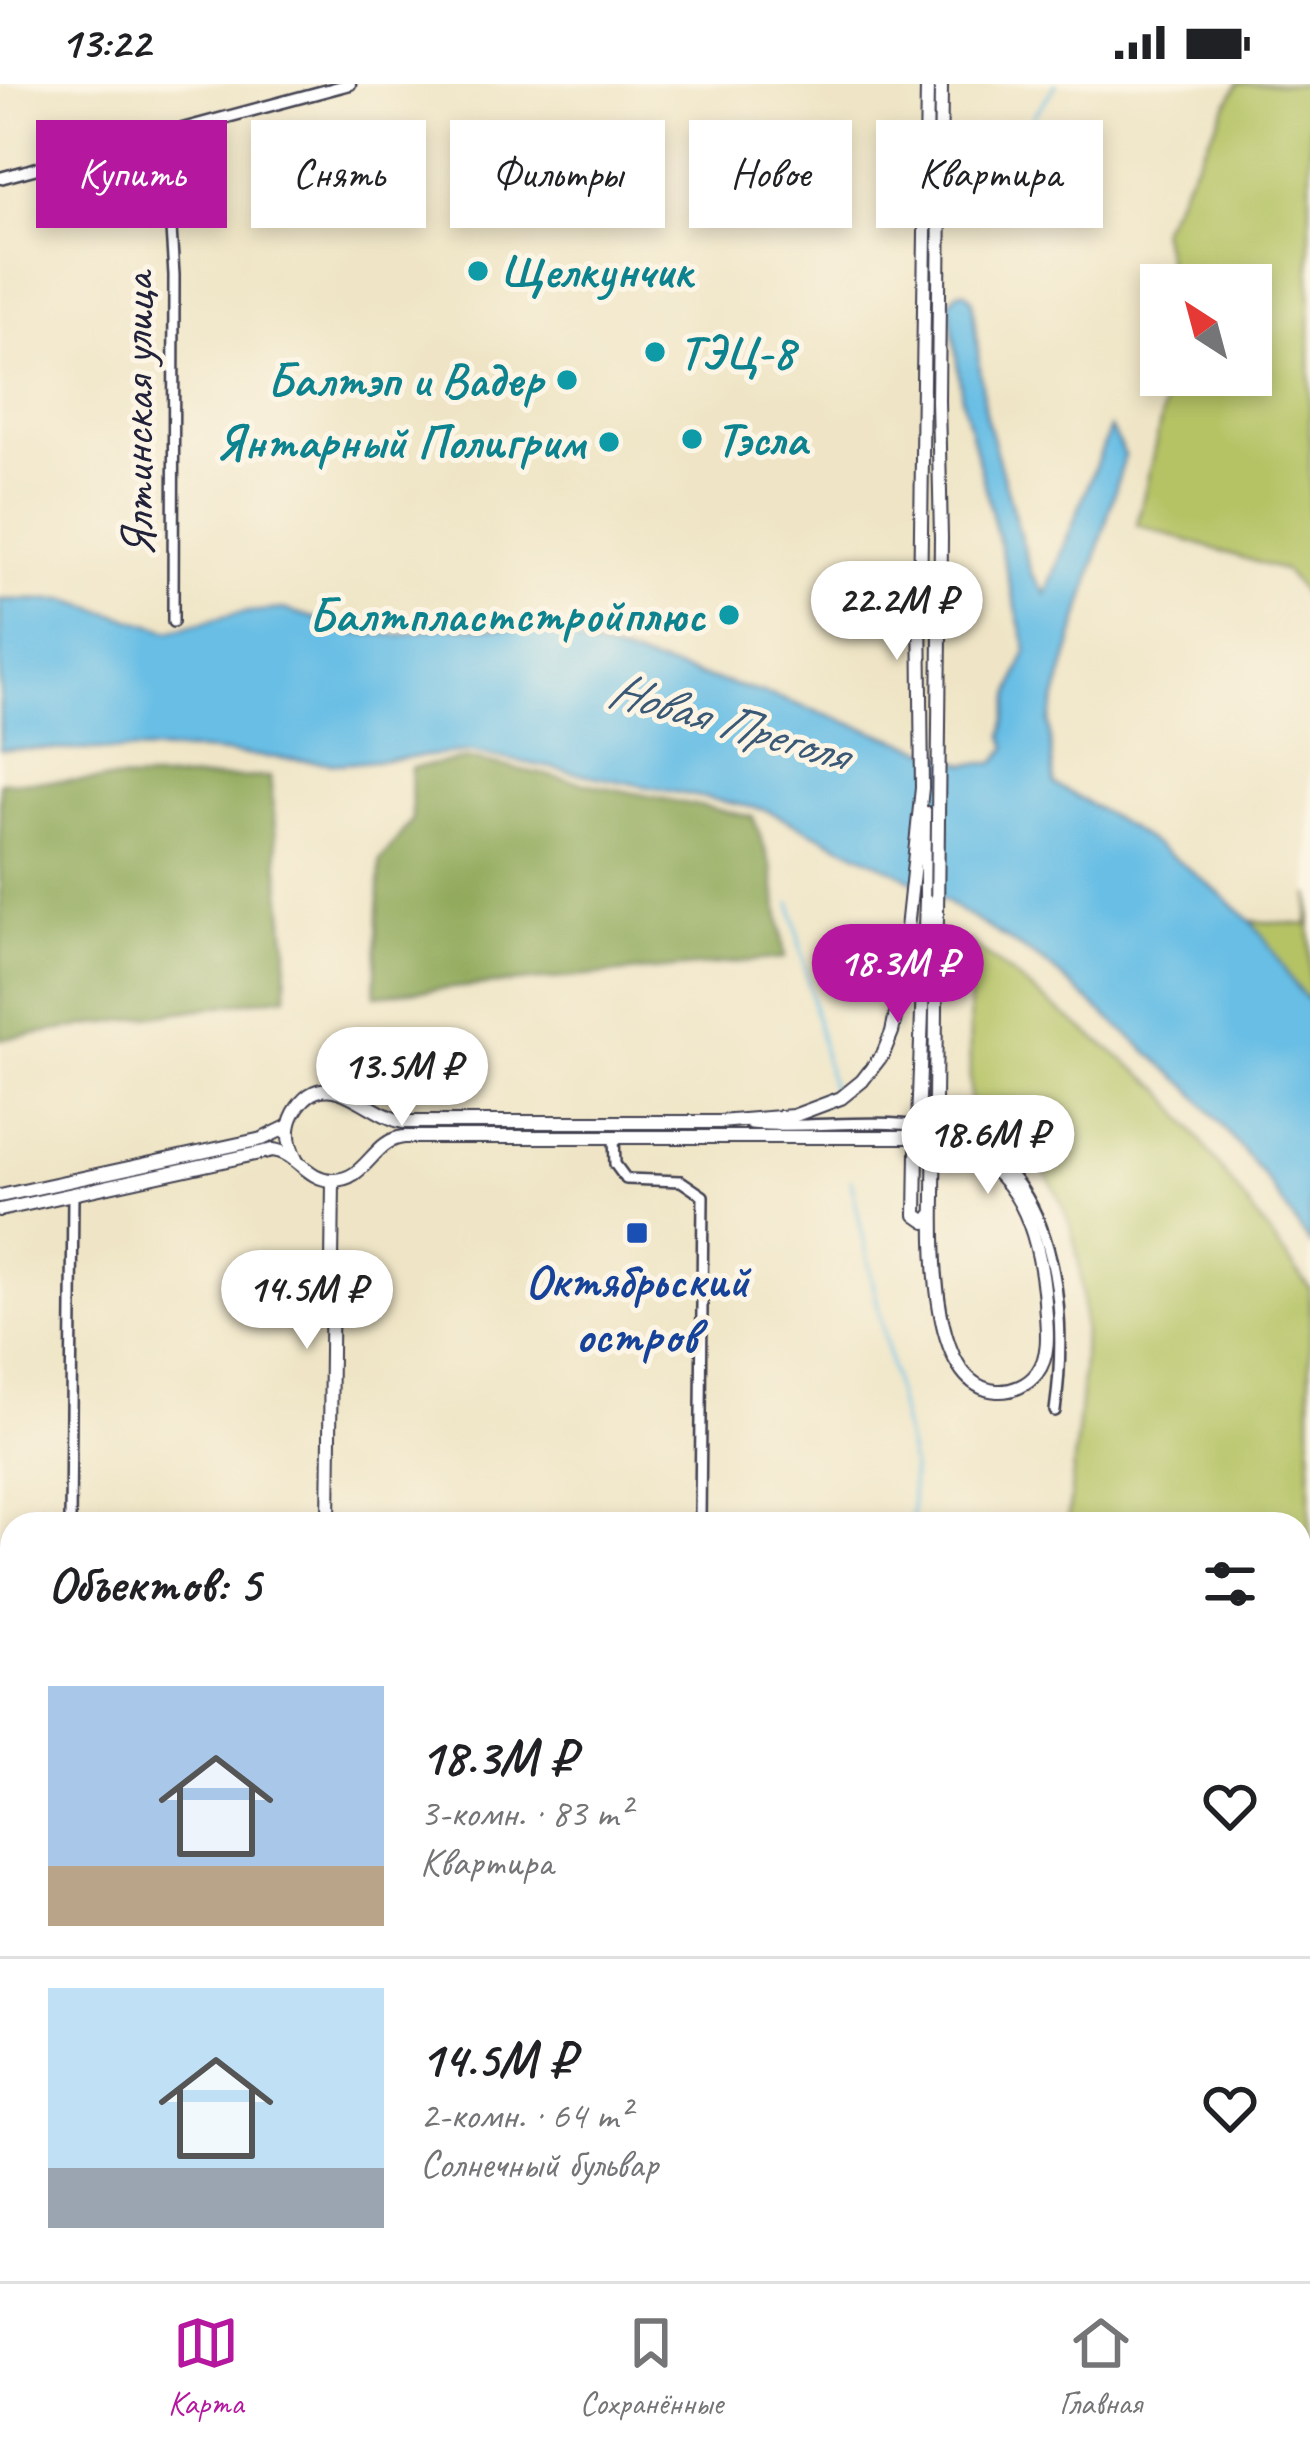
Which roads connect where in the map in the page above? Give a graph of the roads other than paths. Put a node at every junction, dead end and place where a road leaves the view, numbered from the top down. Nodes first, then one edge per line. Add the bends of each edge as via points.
1 (350, 84) edge
2 (927, 84) edge
3 (941, 84) edge
4 (222, 120) edge
5 (36, 169) edge
6 (0, 178) edge
7 (170, 228) edge
8 (173, 622) dead end
9 (922, 788) junction
10 (371, 1110) junction
11 (718, 1122) junction
12 (290, 1126) junction
13 (614, 1137) junction
14 (375, 1153) junction
15 (296, 1160) junction
16 (333, 1180) junction
17 (74, 1194) junction
18 (0, 1196) edge
19 (0, 1210) edge
20 (934, 1213) junction
21 (1054, 1411) dead end
22 (70, 1512) edge
23 (325, 1512) edge
24 (700, 1512) edge

1 - 4 street
2 - 9 main road
3 - 20 main road, bridge
5 - 6 street
7 - 8 street, Ялтинская улица
9 - 11 main road via 895,1021 883,1054 854,1088 806,1113
9 - 20 main road, bridge via 916,1196 919,1220
10 - 11 main road via 404,1122
10 - 12 main road via 351,1093 325,1090 302,1102
10 - 14 main road
11 - 21 street via 914,1126 959,1137 994,1157 1030,1198 1048,1242 1059,1343
12 - 15 main road
12 - 18 main road via 262,1139
13 - 14 main road via 404,1137
13 - 20 main road via 913,1136 955,1146 996,1172 1026,1211 1041,1261 1046,1350 1038,1372 1020,1387 977,1385 945,1342
13 - 24 street via 615,1164 626,1179 681,1180 703,1196
14 - 16 main road via 358,1173
15 - 16 main road
15 - 17 main road via 273,1150
16 - 23 main road
17 - 19 main road
17 - 22 street

